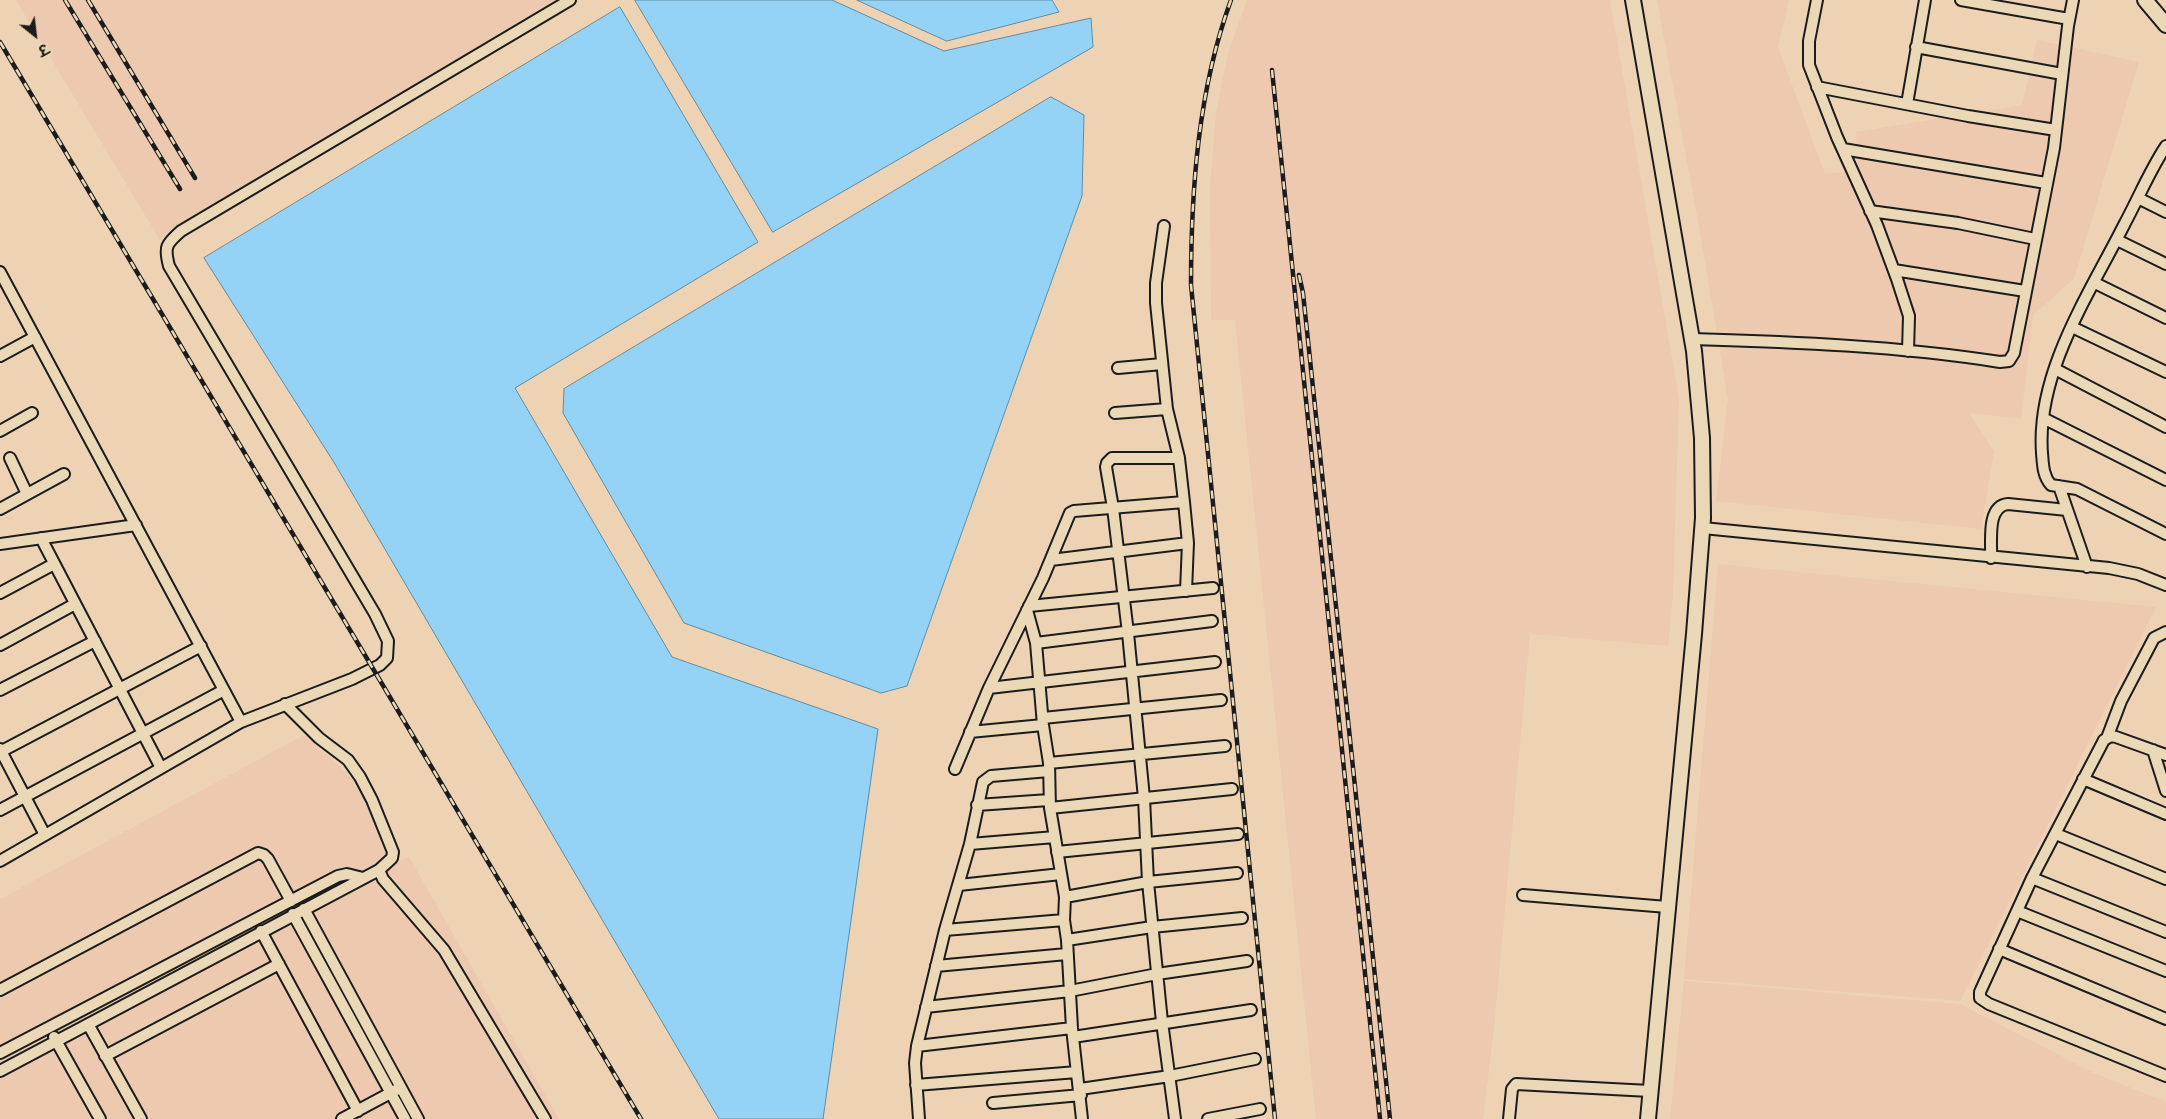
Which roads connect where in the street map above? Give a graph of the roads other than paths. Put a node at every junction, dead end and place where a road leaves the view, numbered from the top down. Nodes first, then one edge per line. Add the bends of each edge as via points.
1 (570, 0) edge
2 (1633, 0) edge
3 (1817, 0) edge
4 (1924, 0) edge
5 (1961, 0) edge
6 (2073, 0) edge
7 (2145, 0) edge
8 (2069, 19) junction
9 (2166, 25) edge
10 (1916, 47) junction
11 (2062, 74) junction
12 (1817, 87) junction
13 (1907, 104) junction
14 (2056, 130) junction
15 (2166, 146) edge
16 (1843, 149) junction
17 (2046, 183) junction
18 (2138, 198) junction
19 (1870, 211) junction
20 (2166, 212) edge
21 (1164, 226) dead end
22 (2035, 240) junction
23 (2116, 240) junction
24 (2166, 264) edge
25 (1894, 270) junction
26 (0, 272) edge
27 (2095, 283) junction
28 (2025, 291) junction
29 (5, 292) edge
30 (2166, 318) edge
31 (2072, 327) junction
32 (35, 337) junction
33 (1692, 338) junction
34 (1908, 350) junction
35 (0, 356) edge
36 (1162, 364) junction
37 (1118, 368) dead end
38 (2055, 369) junction
39 (2166, 372) edge
40 (1167, 409) junction
41 (1115, 413) dead end
42 (32, 414) dead end
43 (2043, 418) junction
44 (2166, 427) edge
45 (0, 431) edge
46 (10, 458) dead end
47 (1179, 458) junction
48 (64, 474) dead end
49 (2166, 480) edge
50 (2058, 486) junction
51 (27, 494) junction
52 (1184, 502) junction
53 (1113, 508) junction
54 (0, 509) edge
55 (2067, 510) junction
56 (136, 524) junction
57 (1703, 528) junction
58 (2166, 534) edge
59 (41, 538) junction
60 (1188, 543) junction
61 (0, 544) edge
62 (1119, 552) junction
63 (1991, 558) junction
64 (1051, 560) junction
65 (54, 564) junction
66 (2087, 567) junction
67 (2166, 585) edge
68 (1214, 588) dead end
69 (1186, 591) junction
70 (0, 593) edge
71 (1124, 596) junction
72 (75, 604) junction
73 (1028, 608) junction
74 (1212, 621) dead end
75 (2166, 632) edge
76 (1128, 633) junction
77 (94, 641) junction
78 (1036, 643) junction
79 (0, 645) edge
80 (201, 646) junction
81 (1215, 662) dead end
82 (1130, 670) junction
83 (1039, 681) junction
84 (989, 688) junction
85 (120, 689) junction
86 (0, 690) edge
87 (224, 690) junction
88 (1221, 700) dead end
89 (285, 704) junction
90 (1135, 709) junction
91 (241, 722) junction
92 (1043, 722) junction
93 (970, 732) junction
94 (143, 733) junction
95 (2107, 738) junction
96 (1225, 746) dead end
97 (2153, 750) junction
98 (0, 751) edge
99 (1138, 755) junction
100 (2166, 755) edge
101 (1049, 767) junction
102 (161, 768) junction
103 (955, 769) dead end
104 (2083, 779) junction
105 (1232, 789) dead end
106 (2166, 791) edge
107 (26, 796) junction
108 (1144, 798) junction
109 (977, 804) junction
110 (1050, 804) junction
111 (0, 810) edge
112 (2166, 814) edge
113 (1238, 834) dead end
114 (2056, 834) junction
115 (45, 835) junction
116 (1055, 837) junction
117 (1147, 843) junction
118 (970, 844) junction
119 (1057, 852) junction
120 (0, 861) edge
121 (379, 870) junction
122 (1237, 873) dead end
123 (1061, 874) junction
124 (363, 878) junction
125 (2032, 878) junction
126 (2166, 878) edge
127 (1148, 882) junction
128 (959, 885) junction
129 (1523, 895) dead end
130 (1065, 896) junction
131 (291, 900) junction
132 (1667, 906) junction
133 (304, 909) junction
134 (2017, 911) junction
135 (293, 914) junction
136 (1242, 918) dead end
137 (1064, 920) junction
138 (1152, 928) junction
139 (945, 930) junction
140 (262, 931) junction
141 (2166, 932) edge
142 (1067, 940) junction
143 (1999, 950) junction
144 (1067, 954) junction
145 (1247, 961) dead end
146 (279, 964) junction
147 (936, 966) junction
148 (2166, 970) edge
149 (1157, 974) junction
150 (0, 990) edge
151 (1070, 991) junction
152 (926, 1007) junction
153 (1251, 1010) dead end
154 (2166, 1019) edge
155 (1162, 1022) junction
156 (88, 1024) junction
157 (49, 1028) junction
158 (1073, 1033) junction
159 (56, 1041) junction
160 (917, 1046) junction
161 (0, 1054) edge
162 (105, 1056) junction
163 (1255, 1058) dead end
164 (0, 1071) edge
165 (1077, 1072) junction
166 (1170, 1076) junction
167 (2166, 1076) edge
168 (916, 1085) junction
169 (401, 1088) junction
170 (1650, 1091) junction
171 (1080, 1092) junction
172 (391, 1093) junction
173 (993, 1104) dead end
174 (1260, 1109) dead end
175 (358, 1110) junction
176 (100, 1119) edge
177 (140, 1119) edge
178 (342, 1119) edge
179 (405, 1119) edge
180 (418, 1119) edge
181 (545, 1119) edge
182 (919, 1119) edge
183 (1082, 1119) edge
184 (1175, 1119) edge
185 (1208, 1119) edge
186 (1509, 1119) edge
187 (1648, 1119) edge

1 - 89 street via 223,206 169,242 166,252 170,266 388,641 387,658 380,665
2 - 33 main road
3 - 12 street via 1809,41 1809,65
4 - 10 street
5 - 8 street
6 - 8 street
7 - 9 main road
8 - 11 street
10 - 11 street
10 - 13 street
11 - 14 street
12 - 13 street
12 - 16 street
13 - 14 street
14 - 17 street
15 - 18 street
16 - 17 street
16 - 19 street
17 - 22 street
18 - 20 street
18 - 23 street
19 - 22 street via 1958,223
19 - 25 street
21 - 36 street via 1156,294
22 - 28 street
23 - 24 street
23 - 27 street
25 - 28 street
25 - 34 street via 1909,316
26 - 29 street
27 - 30 street
27 - 31 street
28 - 34 street via 2014,353 2009,361
29 - 32 street
31 - 38 street
31 - 39 street
32 - 35 street
32 - 56 street
33 - 34 street
33 - 57 main road via 1702,438
36 - 37 street
36 - 40 street
38 - 43 street
38 - 44 street
40 - 41 street
40 - 47 street
42 - 45 street
43 - 49 street
43 - 50 street via 2044,470 2051,485
46 - 51 street
47 - 52 street
47 - 53 street via 1109,460 1106,467
48 - 51 street
50 - 55 street
50 - 58 street via 2077,490
51 - 54 street
52 - 53 street
52 - 60 street
53 - 62 street
53 - 64 street via 1070,513
55 - 63 street via 2008,504 2000,507 1994,515
55 - 66 street
56 - 59 street
56 - 80 street
57 - 63 street
57 - 132 main road
59 - 61 street
59 - 65 street
60 - 62 street
60 - 69 street
62 - 64 street
62 - 71 street
63 - 66 street
64 - 73 street
65 - 70 street
65 - 72 street
66 - 67 street via 2132,572
68 - 69 street
69 - 71 street
71 - 73 street
71 - 76 street
72 - 77 street
72 - 79 street
73 - 78 street
73 - 84 street
74 - 76 street
75 - 95 street via 2154,638 2121,701
76 - 78 street
76 - 82 street
77 - 85 street
77 - 86 street
78 - 83 street
80 - 85 street
80 - 87 street
81 - 82 street
82 - 83 street
82 - 90 street
83 - 84 street
83 - 92 street
84 - 93 street
85 - 94 street
85 - 98 street
87 - 91 street
87 - 94 street
88 - 90 street
89 - 91 street
89 - 121 street via 319,738 348,760 360,777 393,852 392,858
90 - 92 street
90 - 99 street
91 - 102 street
92 - 93 street
92 - 101 street
93 - 103 street
94 - 102 street
94 - 107 street
95 - 97 street via 2116,737
95 - 104 street
96 - 99 street
97 - 100 street
97 - 106 street
98 - 107 street
99 - 101 street
99 - 108 street
101 - 109 street via 988,777 983,782
101 - 110 street
102 - 115 street
104 - 112 street
104 - 114 street
105 - 108 street
107 - 111 street
107 - 115 street
108 - 110 street
108 - 117 street
109 - 110 street
109 - 118 street
110 - 116 street
113 - 117 street
114 - 125 street
114 - 126 street
115 - 120 street
116 - 118 street
116 - 119 street
117 - 119 street
117 - 127 street
118 - 128 street
119 - 123 street
121 - 124 street
121 - 181 street via 389,888 444,950
122 - 127 street
123 - 128 street
123 - 130 street
124 - 131 street via 347,874 338,876
124 - 133 street
125 - 134 street
125 - 141 street
127 - 130 street
127 - 138 street
128 - 139 street
129 - 132 street
130 - 137 street
131 - 150 street via 268,859 258,853
131 - 157 street
132 - 170 main road
133 - 135 street
133 - 169 street
134 - 143 street
134 - 148 street
135 - 140 street
135 - 172 street
136 - 138 street
137 - 139 street
137 - 142 street
138 - 142 street
138 - 149 street
139 - 147 street
140 - 146 street
140 - 156 street
142 - 144 street
143 - 154 street
143 - 167 street via 1982,987 1980,998 1983,1001
144 - 147 street
144 - 151 street
145 - 149 street
146 - 162 street
146 - 175 street
147 - 152 street
149 - 151 street
149 - 155 street
151 - 152 street
151 - 158 street
152 - 160 street
153 - 155 street
155 - 158 street
155 - 166 street
156 - 159 street
156 - 162 street
157 - 159 street
157 - 161 street
158 - 160 street
158 - 165 street
159 - 164 street
159 - 176 street
160 - 168 street
162 - 177 street
163 - 166 street
165 - 168 street
165 - 171 street
166 - 171 street
166 - 184 street
168 - 182 street
169 - 172 street
169 - 180 street
170 - 186 street via 1516,1084 1512,1089
170 - 187 main road
171 - 173 street
171 - 183 street
172 - 175 street
172 - 179 street
174 - 185 street
175 - 178 street

